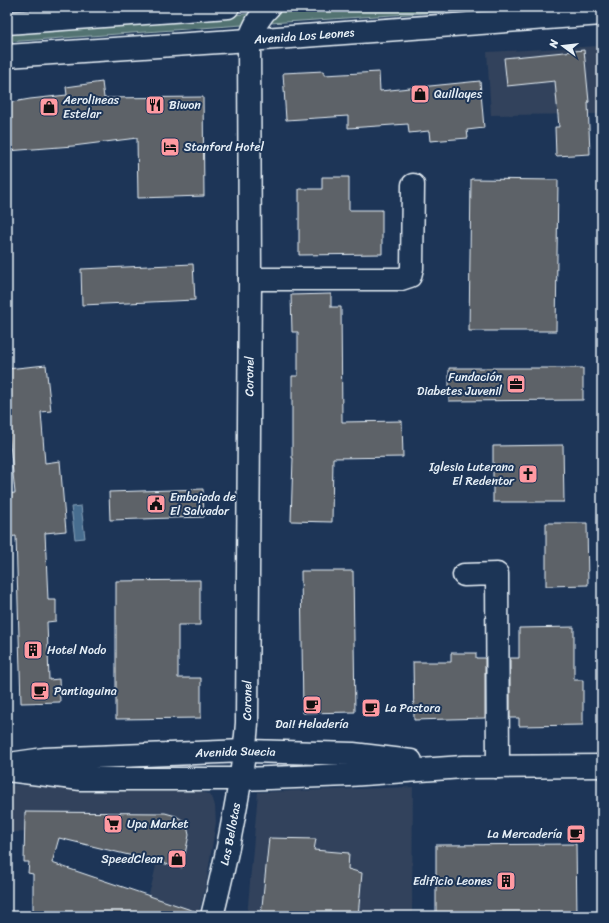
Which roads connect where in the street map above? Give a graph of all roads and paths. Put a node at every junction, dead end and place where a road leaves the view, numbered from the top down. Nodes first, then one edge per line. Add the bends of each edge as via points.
1 (228, 7) edge
2 (269, 7) edge
3 (602, 14) edge
4 (7, 23) edge
5 (249, 40) junction
6 (7, 56) edge
7 (413, 185) dead end
8 (250, 279) junction
9 (464, 575) dead end
10 (245, 751) junction
11 (7, 765) edge
12 (498, 766) junction
13 (602, 766) edge
14 (463, 767) junction
15 (7, 770) edge
16 (241, 779) junction
17 (212, 916) edge

1 - 4 street
2 - 5 street, Coronel via 257,21
3 - 5 street, Avenida Los Leones
5 - 6 street, Avenida Los Leones
5 - 8 street, Coronel
7 - 8 street via 410,276 401,279
8 - 10 street, Coronel
9 - 12 street via 497,574
10 - 11 street, Avenida Suecia via 44,760
10 - 14 street, Avenida Suecia via 353,754
10 - 16 street, Las Bellotas
12 - 13 street, Avenida Suecia
12 - 14 street, Avenida Suecia
14 - 16 street, Avenida Suecia
15 - 16 street, Avenida Suecia via 81,779
16 - 17 street, Las Bellotas

